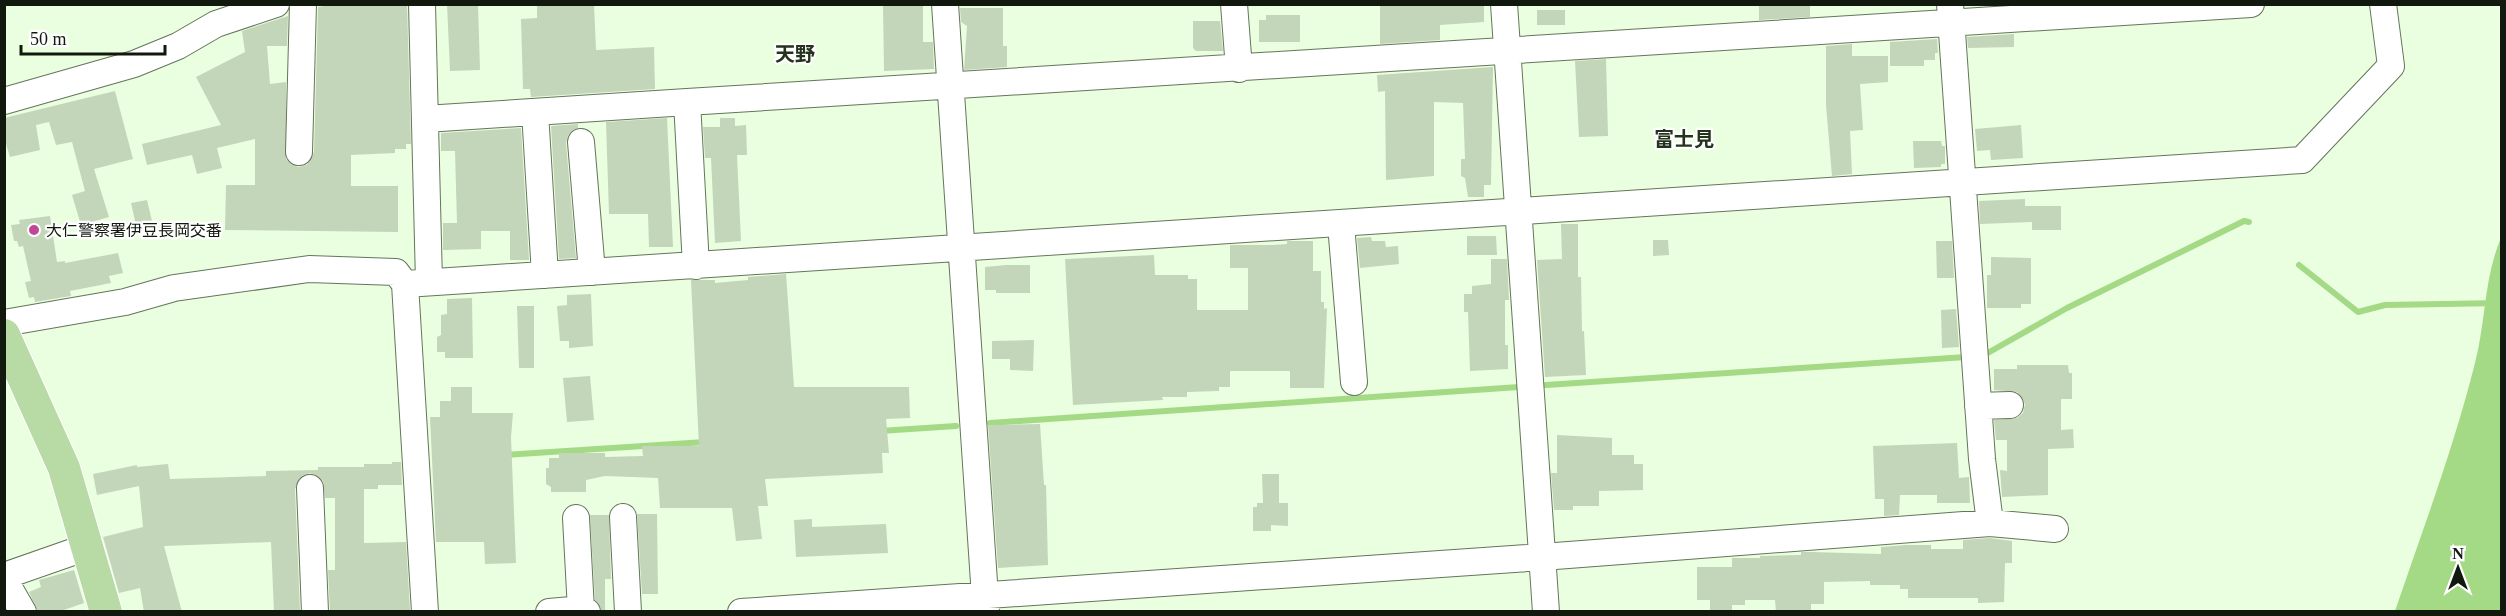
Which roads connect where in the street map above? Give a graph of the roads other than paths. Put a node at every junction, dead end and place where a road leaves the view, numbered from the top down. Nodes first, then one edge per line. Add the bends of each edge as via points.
1 (276, 4) edge
2 (303, 4) edge
3 (422, 4) edge
4 (945, 4) edge
5 (1234, 4) edge
6 (1504, 4) edge
7 (2251, 4) edge
8 (2383, 4) edge
9 (1951, 14) edge
10 (1507, 51) junction
11 (1239, 69) junction
12 (951, 87) junction
13 (4, 101) edge
14 (687, 102) junction
15 (535, 112) junction
16 (425, 119) junction
17 (581, 142) dead end
18 (299, 152) dead end
19 (1964, 181) junction
20 (1519, 212) junction
21 (1341, 224) junction
22 (961, 249) junction
23 (696, 266) junction
24 (592, 272) junction
25 (545, 275) junction
26 (417, 283) junction
27 (4, 323) edge
28 (4, 335) edge
29 (1354, 382) dead end
30 (1978, 405) junction
31 (2010, 405) dead end
32 (310, 488) dead end
33 (623, 517) dead end
34 (576, 518) dead end
35 (1989, 523) junction
36 (2055, 529) dead end
37 (87, 547) junction
38 (1542, 557) junction
39 (4, 578) edge
40 (986, 602) edge
41 (584, 610) edge
42 (23, 612) edge
43 (106, 612) edge
44 (315, 612) edge
45 (425, 612) edge
46 (549, 612) edge
47 (628, 612) edge
48 (741, 612) edge
49 (1546, 612) edge

1 - 13 street via 216,24 178,46 134,64
2 - 18 street
3 - 16 street
4 - 12 street
5 - 11 street
6 - 10 street
7 - 9 street
8 - 19 street via 2391,66 2302,160
9 - 10 street
9 - 19 street
10 - 11 street
10 - 20 street
11 - 12 street
12 - 14 street
12 - 22 street
14 - 15 street
14 - 23 street
15 - 16 street
15 - 25 street
16 - 26 street
17 - 24 street
19 - 20 street
19 - 30 street
20 - 21 street
20 - 38 street
21 - 22 street
21 - 29 street
22 - 23 street
22 - 40 street
23 - 24 street
24 - 25 street
25 - 26 street
26 - 27 street via 396,272 309,269 174,288 125,302
26 - 45 street
28 - 37 main road via 64,468
30 - 31 street
30 - 35 street
32 - 44 street
33 - 47 street
34 - 41 street
35 - 36 street
35 - 38 street
37 - 39 street
37 - 43 main road
38 - 40 street
38 - 49 street
39 - 42 street
40 - 48 street
41 - 46 street

